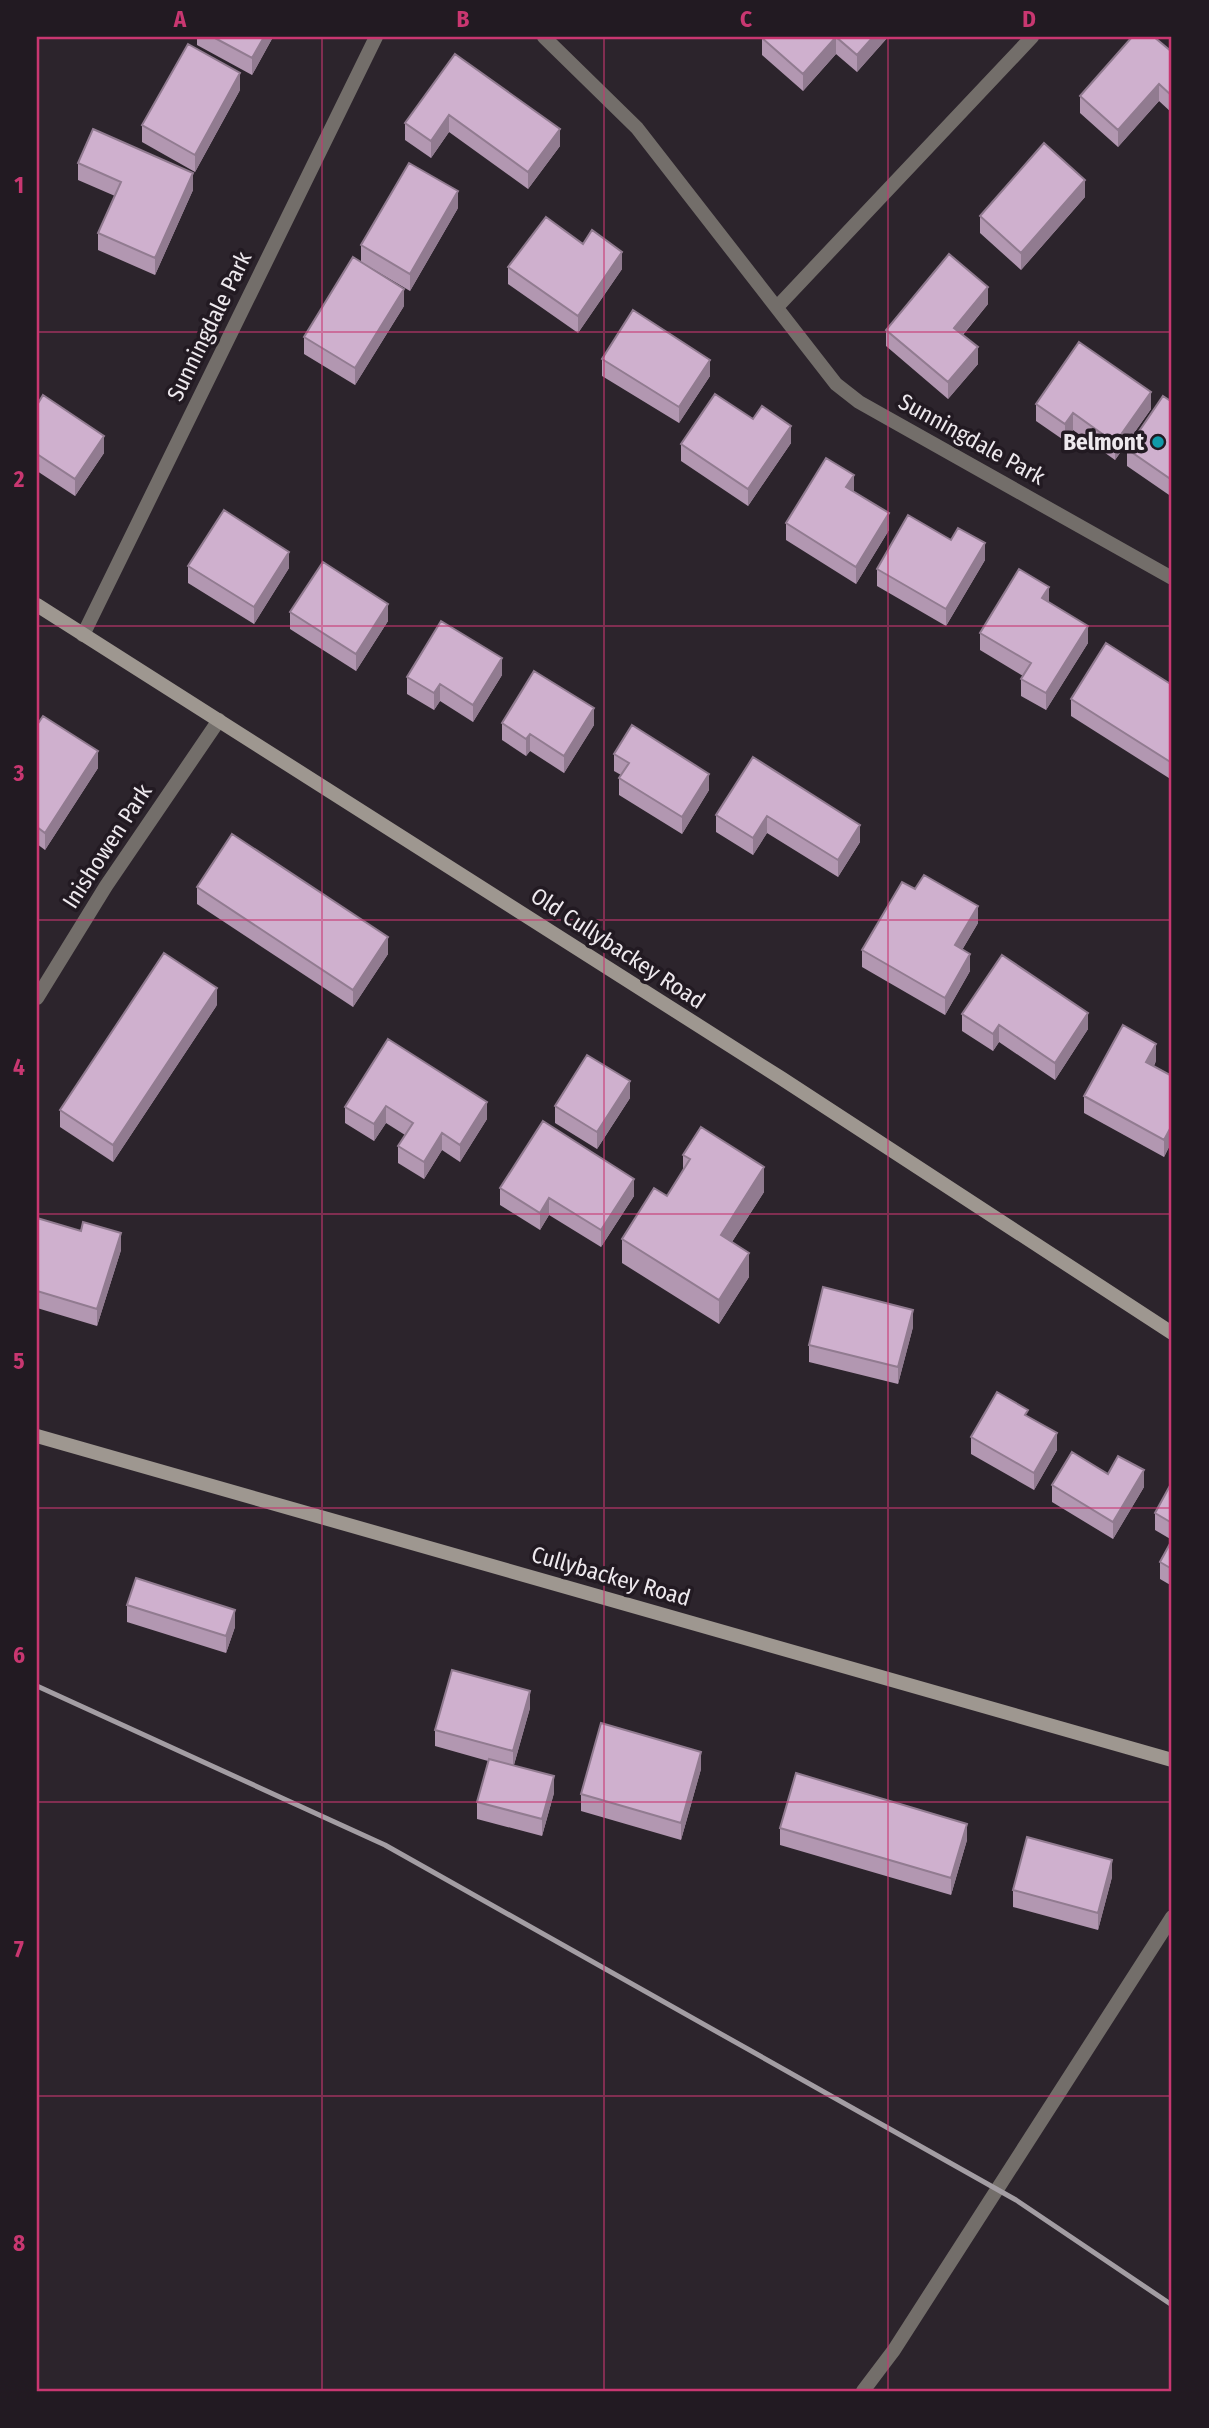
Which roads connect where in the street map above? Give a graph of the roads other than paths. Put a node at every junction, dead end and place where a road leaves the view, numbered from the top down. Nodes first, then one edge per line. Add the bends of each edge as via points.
1 (376, 37) edge
2 (544, 37) edge
3 (1032, 37) edge
4 (778, 306) junction
5 (1172, 578) edge
6 (37, 605) edge
7 (83, 635) junction
8 (219, 720) junction
9 (37, 998) edge
10 (1172, 1333) edge
11 (37, 1436) edge
12 (1172, 1760) edge
13 (1172, 1917) edge
14 (863, 2391) edge

1 - 7 street, Sunningdale Park
2 - 4 street, Sunningdale Park via 637,128
3 - 4 street
4 - 5 street, Sunningdale Park via 826,374 859,402
6 - 7 street, Old Cullybackey Road
7 - 8 street, Old Cullybackey Road
8 - 9 street, Inishowen Park via 106,886
8 - 10 street, Old Cullybackey Road
11 - 12 street, Cullybackey Road
13 - 14 street via 894,2350

